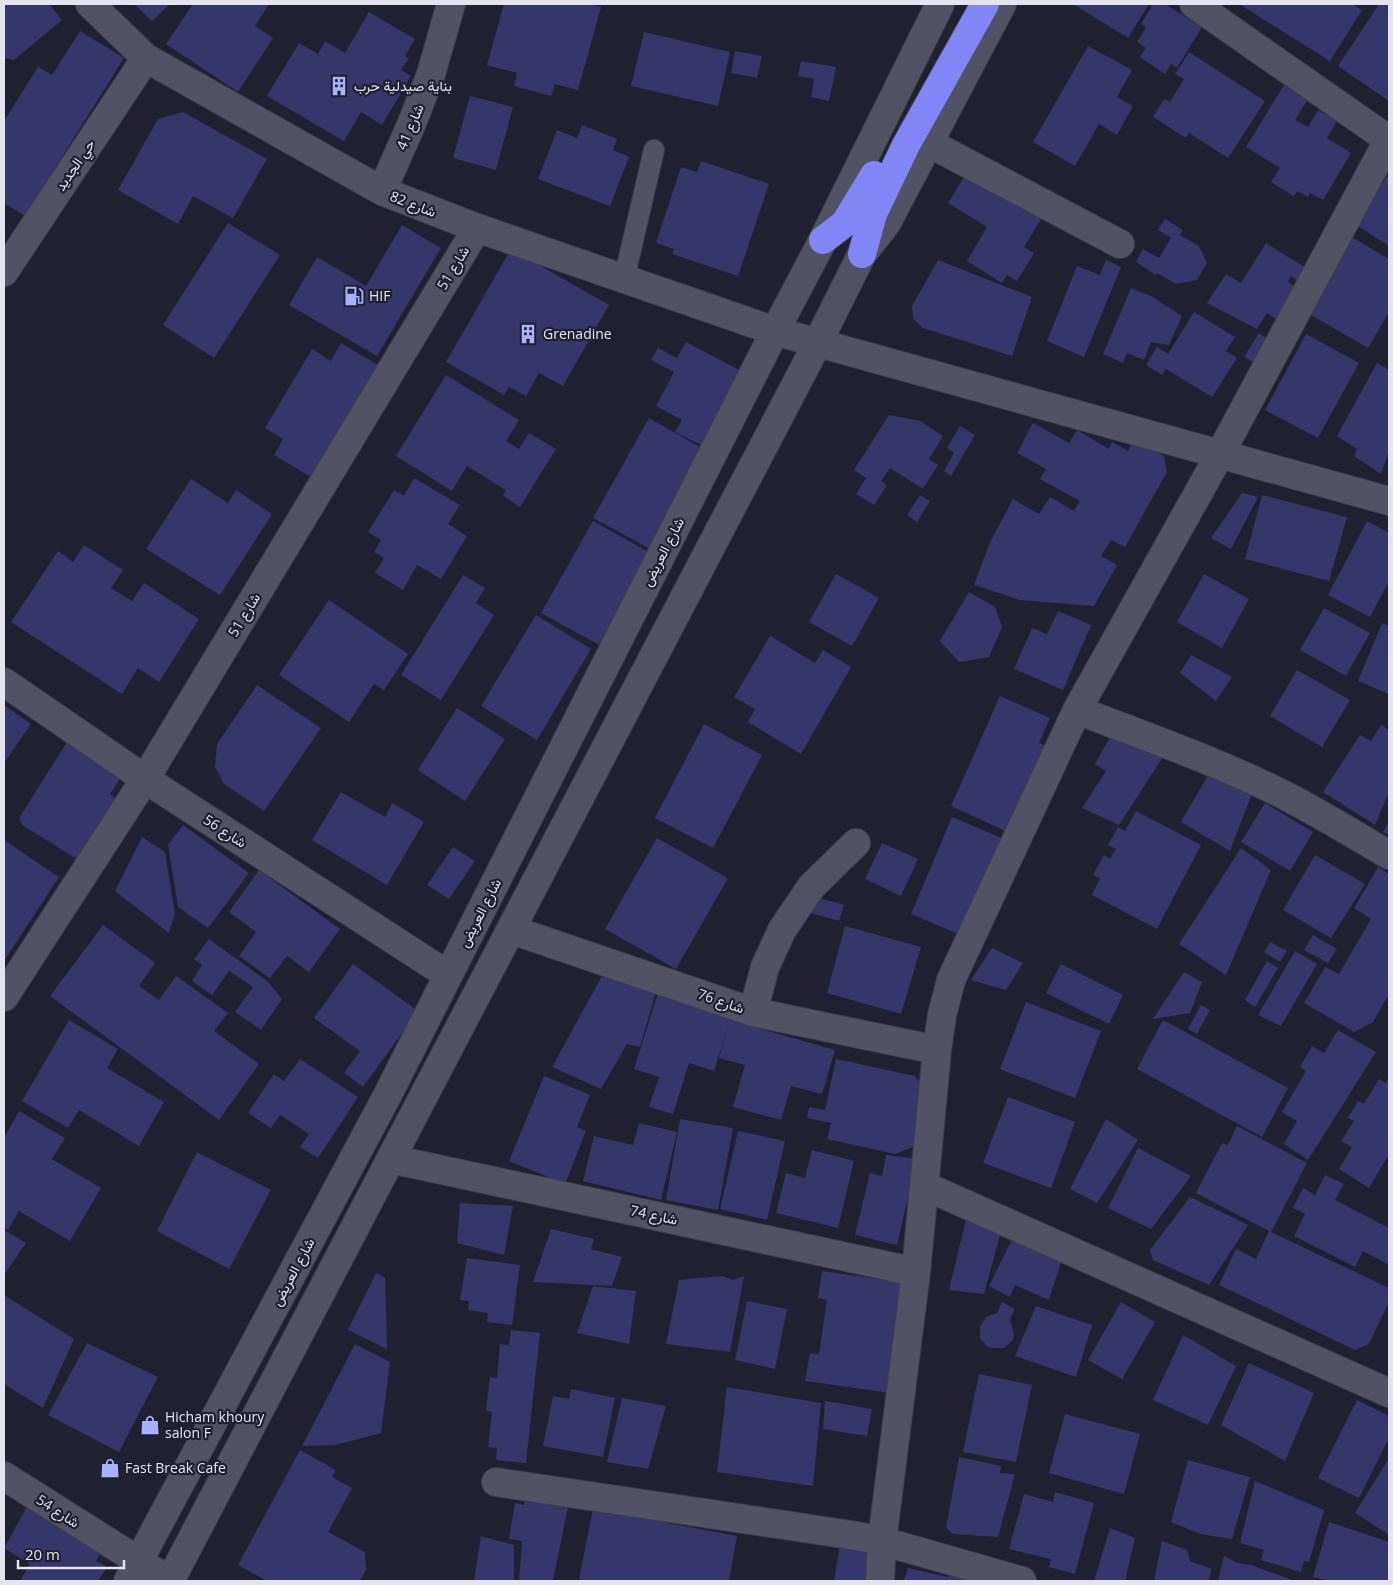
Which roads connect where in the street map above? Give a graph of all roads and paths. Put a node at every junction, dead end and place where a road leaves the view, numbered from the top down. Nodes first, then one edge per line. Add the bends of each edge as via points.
1 (90, 4) edge
2 (450, 4) edge
3 (940, 4) edge
4 (968, 4) edge
5 (986, 4) edge
6 (1002, 4) edge
7 (1194, 4) edge
8 (146, 58) junction
9 (1389, 139) edge
10 (907, 147) junction
11 (654, 150) dead end
12 (382, 191) junction
13 (477, 228) junction
14 (823, 240) junction
15 (1120, 244) dead end
16 (862, 254) joint
17 (4, 272) edge
18 (624, 279) junction
19 (775, 331) junction
20 (817, 344) junction
21 (1220, 454) junction
22 (1389, 501) edge
23 (4, 682) edge
24 (1077, 710) junction
25 (145, 779) junction
26 (856, 843) dead end
27 (1389, 855) edge
28 (512, 930) junction
29 (448, 975) junction
30 (4, 997) edge
31 (753, 1012) junction
32 (936, 1050) junction
33 (391, 1158) junction
34 (925, 1186) junction
35 (916, 1272) junction
36 (1389, 1393) edge
37 (4, 1476) edge
38 (496, 1482) dead end
39 (882, 1541) junction
40 (133, 1572) edge
41 (170, 1581) edge
42 (880, 1581) edge
43 (1022, 1581) edge

1 - 8 street, شارع 82
2 - 12 street, شارع 41 via 431,74
3 - 14 street, شارع العريض
4 - 10 highway
5 - 10 highway
6 - 10 street
7 - 9 street
8 - 12 street, شارع 82
8 - 17 street, حي الجديد
9 - 21 street
10 - 14 highway via 862,197 845,223
10 - 15 street
10 - 16 highway via 873,214
11 - 18 lane
12 - 13 street, شارع 82
13 - 18 street, شارع 82
13 - 25 street, شارع 51
14 - 19 street, شارع العريض
16 - 20 street
18 - 19 street, شارع 82
19 - 20 street, شارع 82
19 - 29 street, شارع العريض
20 - 21 street, شارع 82
20 - 28 street
21 - 22 street, شارع 82
21 - 24 street
23 - 25 street, شارع 56
24 - 27 street via 1252,780
24 - 32 street via 951,980
25 - 29 street, شارع 56
25 - 30 street, شارع 51
26 - 31 street via 811,887 782,930 765,967
28 - 31 street, شارع 76
28 - 33 street
29 - 40 street, شارع العريض
31 - 32 street, شارع 76
32 - 34 street
33 - 35 street, شارع 74
33 - 41 street
34 - 35 street
34 - 36 street
35 - 39 street
37 - 40 street, شارع 54
38 - 39 street
39 - 42 street
39 - 43 street
40 - 41 street, شارع 54

